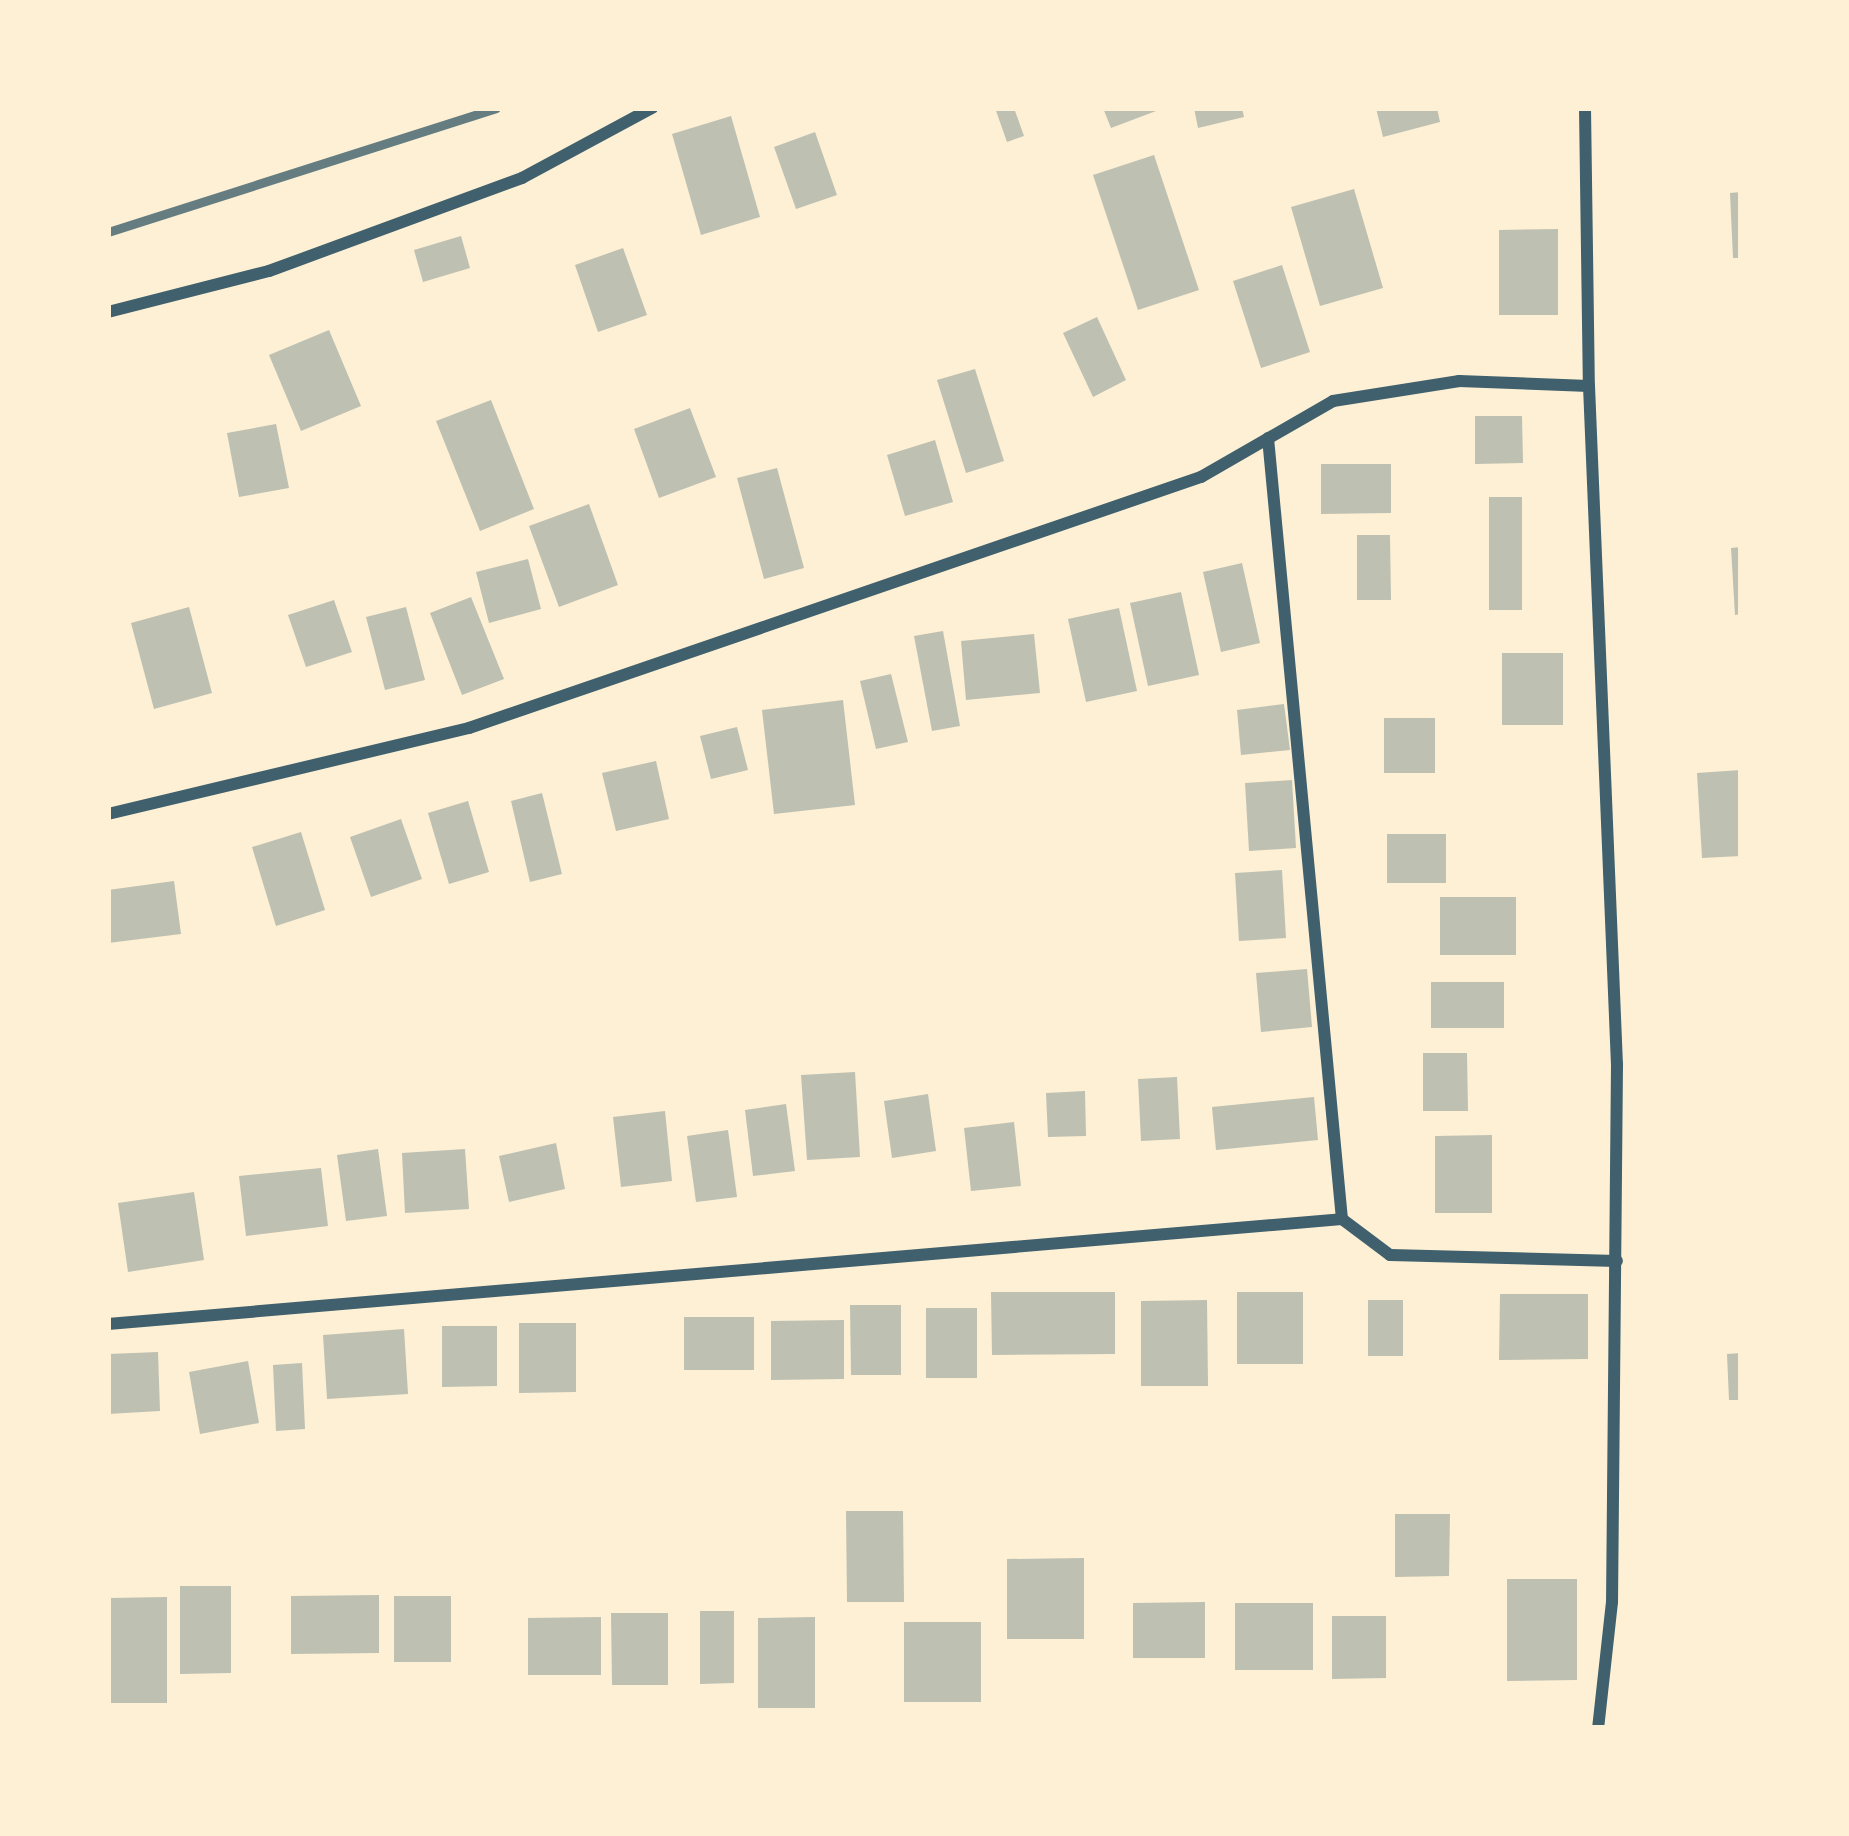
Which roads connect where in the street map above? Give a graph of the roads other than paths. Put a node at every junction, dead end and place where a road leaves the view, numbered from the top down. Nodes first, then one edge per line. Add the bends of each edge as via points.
1 (652, 108) edge
2 (1586, 108) edge
3 (108, 312) edge
4 (1589, 386) junction
5 (1268, 438) junction
6 (108, 814) edge
7 (1342, 1219) junction
8 (1617, 1261) junction
9 (108, 1324) edge
10 (1598, 1728) edge

1 - 3 street via 522,178 269,271
2 - 4 street
4 - 5 street via 1459,381 1333,401
4 - 8 street via 1617,1064
5 - 6 street via 1201,477 469,728
5 - 7 street
7 - 8 street via 1390,1255
7 - 9 street
8 - 10 street via 1612,1603

